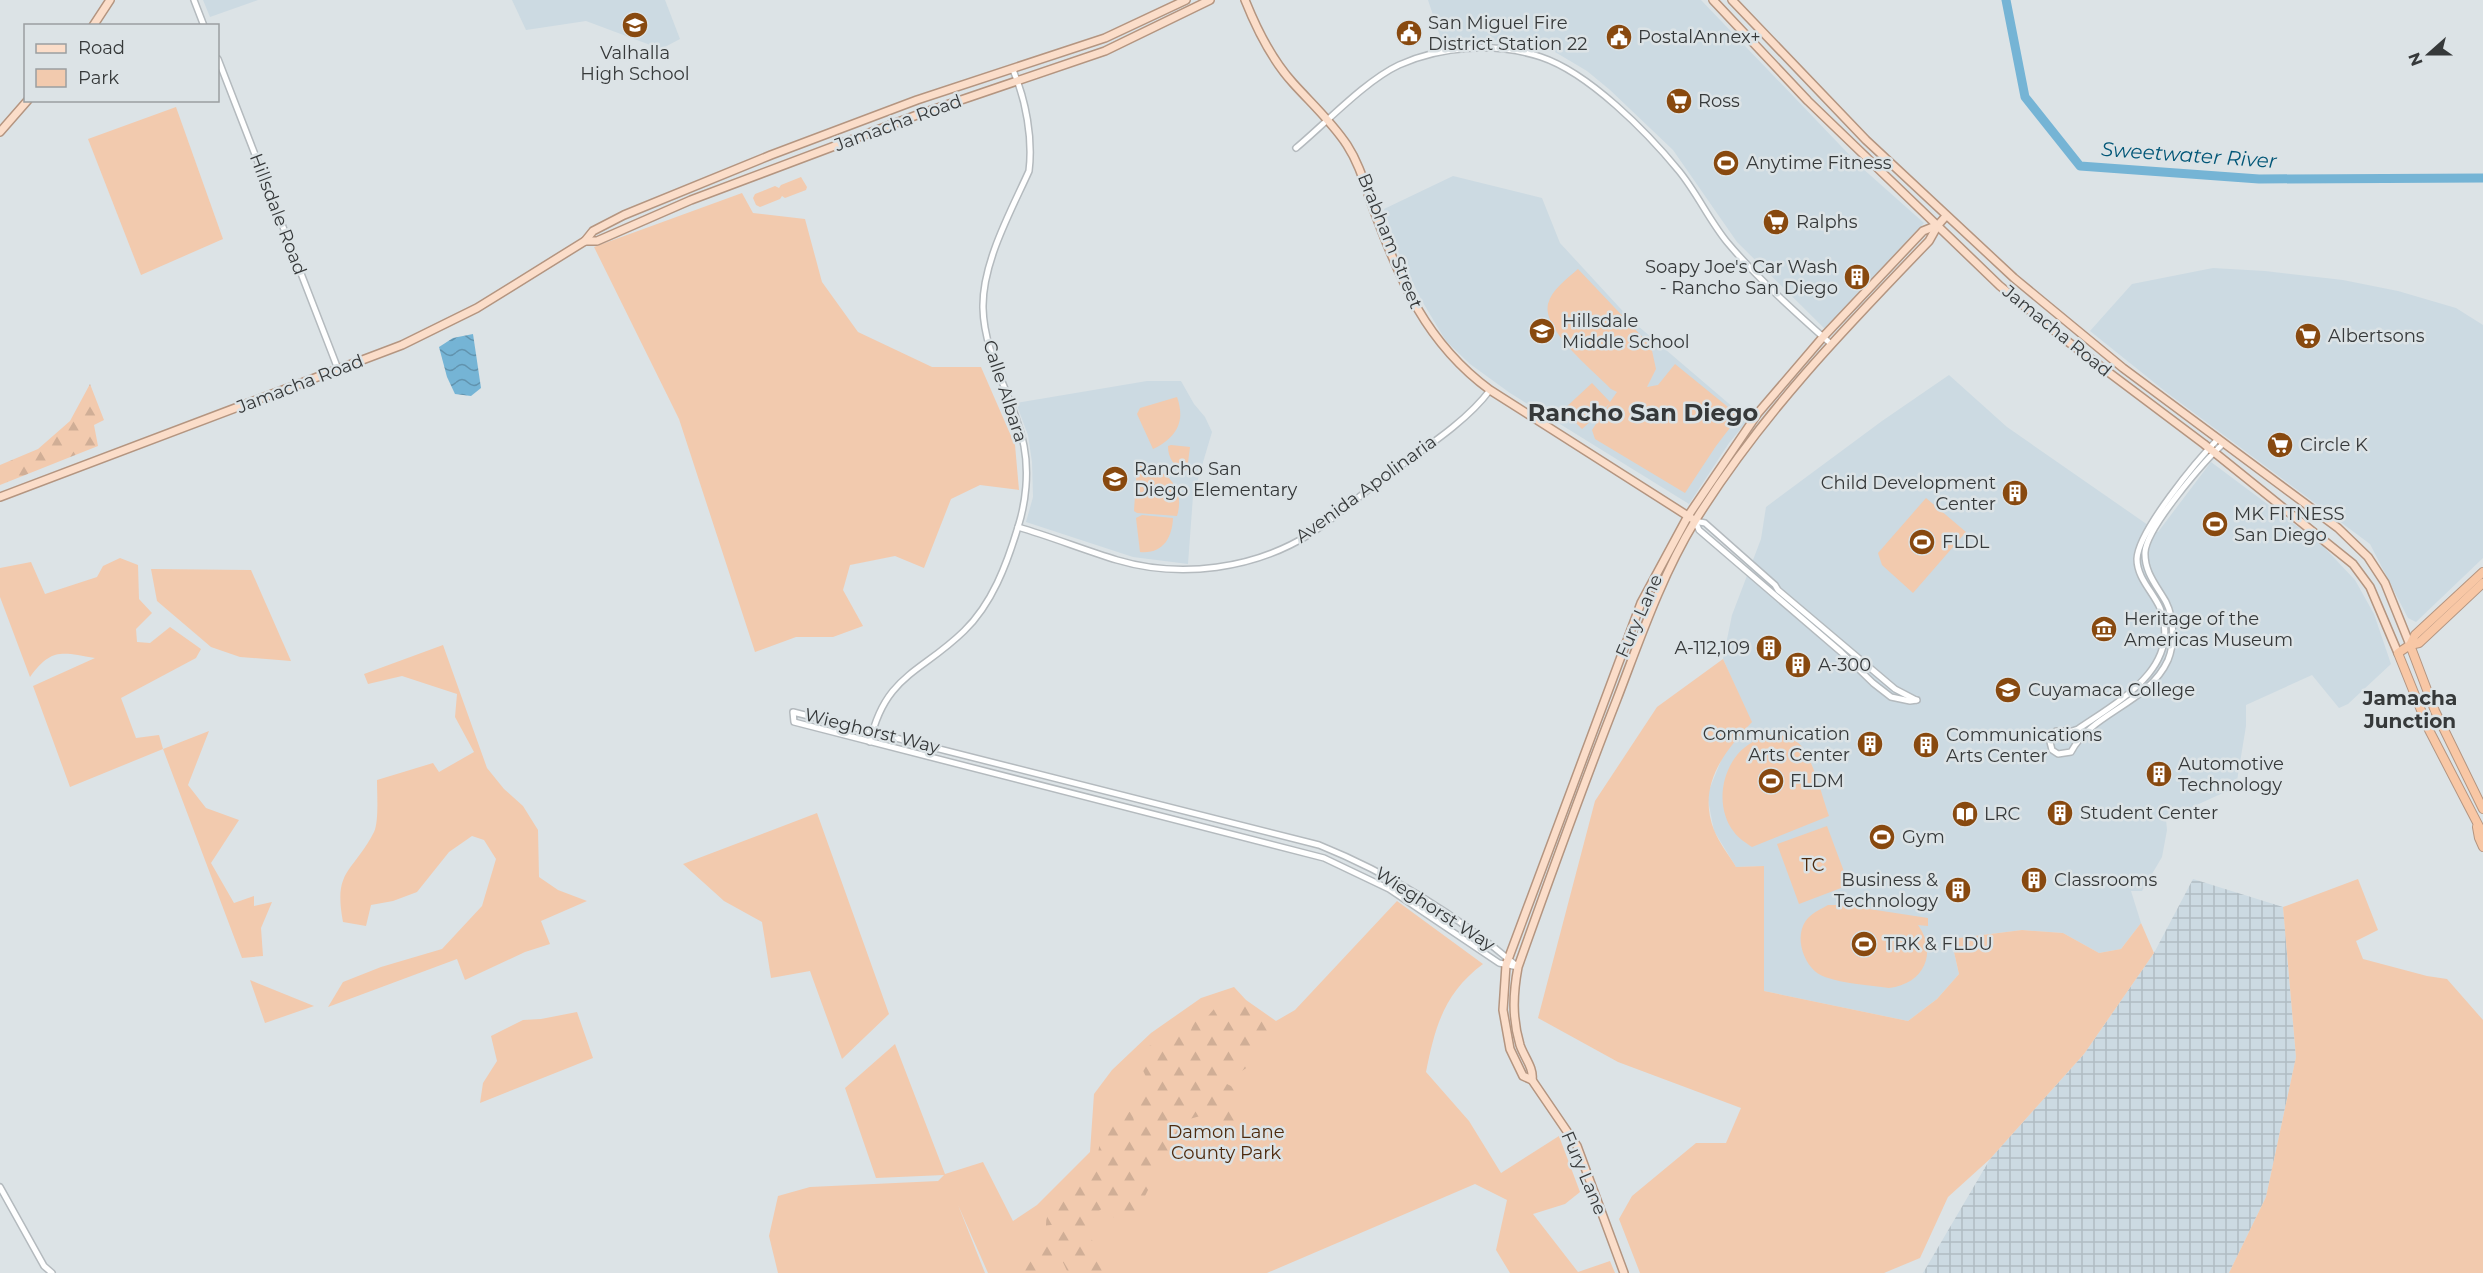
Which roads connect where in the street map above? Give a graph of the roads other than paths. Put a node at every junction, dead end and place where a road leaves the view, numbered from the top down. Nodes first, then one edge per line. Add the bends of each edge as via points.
1 (110, 0) edge
2 (194, 0) edge
3 (1186, 0) edge
4 (1210, 0) edge
5 (1245, 0) edge
6 (1713, 0) edge
7 (1732, 0) edge
8 (94, 24) edge
9 (203, 24) edge
10 (219, 62) edge
11 (1013, 70) junction
12 (1018, 80) junction
13 (26, 102) edge
14 (1328, 121) junction
15 (0, 132) edge
16 (1296, 148) dead end
17 (715, 179) junction
18 (730, 185) junction
19 (1946, 216) junction
20 (1938, 225) junction
21 (585, 241) junction
22 (1823, 337) junction
23 (1831, 344) junction
24 (338, 369) junction
25 (1490, 390) junction
26 (2221, 441) junction
27 (2211, 451) junction
28 (0, 497) edge
29 (1688, 516) junction
30 (1695, 521) junction
31 (1018, 527) junction
32 (2483, 572) edge
33 (2483, 583) edge
34 (2410, 645) junction
35 (1841, 652) junction
36 (2398, 653) junction
37 (1859, 658) junction
38 (872, 732) junction
39 (870, 742) junction
40 (2483, 809) edge
41 (2477, 822) junction
42 (2483, 834) edge
43 (2483, 847) edge
44 (1507, 962) junction
45 (1518, 967) junction
46 (1532, 1080) junction
47 (0, 1187) edge
48 (52, 1273) edge
49 (1624, 1273) edge

1 - 8 main road
2 - 9 street
3 - 11 main road, Jamacha Road via 1105,38
4 - 12 main road, Jamacha Road via 1105,51
5 - 14 main road, Brabham Street via 1270,53
6 - 20 main road, Jamacha Road via 1808,100
7 - 19 main road, Jamacha Road via 1866,140
10 - 24 street, Hillsdale Road
11 - 12 street, Calle Albara
11 - 17 main road, Jamacha Road via 904,105
12 - 18 main road, Jamacha Road
12 - 31 street, Calle Albara via 1029,138 1029,171 987,271 983,306 994,361 1025,448 1025,493
13 - 15 main road
14 - 16 street
14 - 22 street via 1396,66 1416,58 1479,47 1540,57 1586,82 1636,123 1681,172 1744,262
14 - 25 main road, Brabham Street via 1361,169 1414,305 1468,374
17 - 18 main road
17 - 21 main road, Jamacha Road via 624,215 593,231
18 - 21 main road, Jamacha Road via 597,241
19 - 20 main road, Fury Lane
19 - 26 main road, Jamacha Road via 2123,368
20 - 22 main road, Fury Lane via 1923,231
20 - 23 main road, Fury Lane via 1929,241
20 - 27 main road, Jamacha Road via 2000,286
21 - 24 main road, Jamacha Road via 441,327
22 - 23 street
22 - 29 main road, Fury Lane via 1758,413
23 - 30 main road, Fury Lane via 1787,392
24 - 28 main road, Jamacha Road
25 - 29 main road, Brabham Street
25 - 31 street, Avenida Apolinaria via 1451,427 1311,533 1263,557 1186,570 1143,566
26 - 27 street
26 - 34 main road, Jamacha Road via 2338,528 2368,557 2385,583
27 - 27 street via 2147,543 2147,569 2171,619 2168,658 2151,686 2080,736 2071,752 2052,750 2050,742 2056,731 2072,731 2089,721 2154,670 2166,632 2159,606 2142,578 2138,549 2146,533
27 - 36 main road, Jamacha Road via 2353,564 2370,587
29 - 30 main road, Brabham Street
29 - 44 main road, Fury Lane via 1641,603
30 - 35 street via 1700,531
30 - 37 street via 1705,523
30 - 45 main road, Fury Lane via 1649,615
31 - 38 street, Calle Albara via 986,607 963,633 893,688
32 - 34 highway via 2415,635
33 - 34 highway via 2419,643
34 - 36 highway
34 - 40 highway via 2435,711
35 - 37 street
35 - 37 street via 1884,692 1899,699 1917,700 1895,689
36 - 41 highway via 2428,730
38 - 39 street, Calle Albara
38 - 39 street, Wieghorst Way via 793,712 794,722
38 - 44 street, Wieghorst Way via 1319,845 1394,879 1457,921
39 - 44 street, Wieghorst Way via 1324,858 1389,889
41 - 42 highway
41 - 43 highway
44 - 45 street, Wieghorst Way
44 - 46 main road, Fury Lane via 1503,1010 1510,1049 1523,1076
45 - 46 main road, Fury Lane via 1514,1020 1533,1072
46 - 49 main road, Fury Lane via 1577,1146
47 - 48 street via 44,1266

